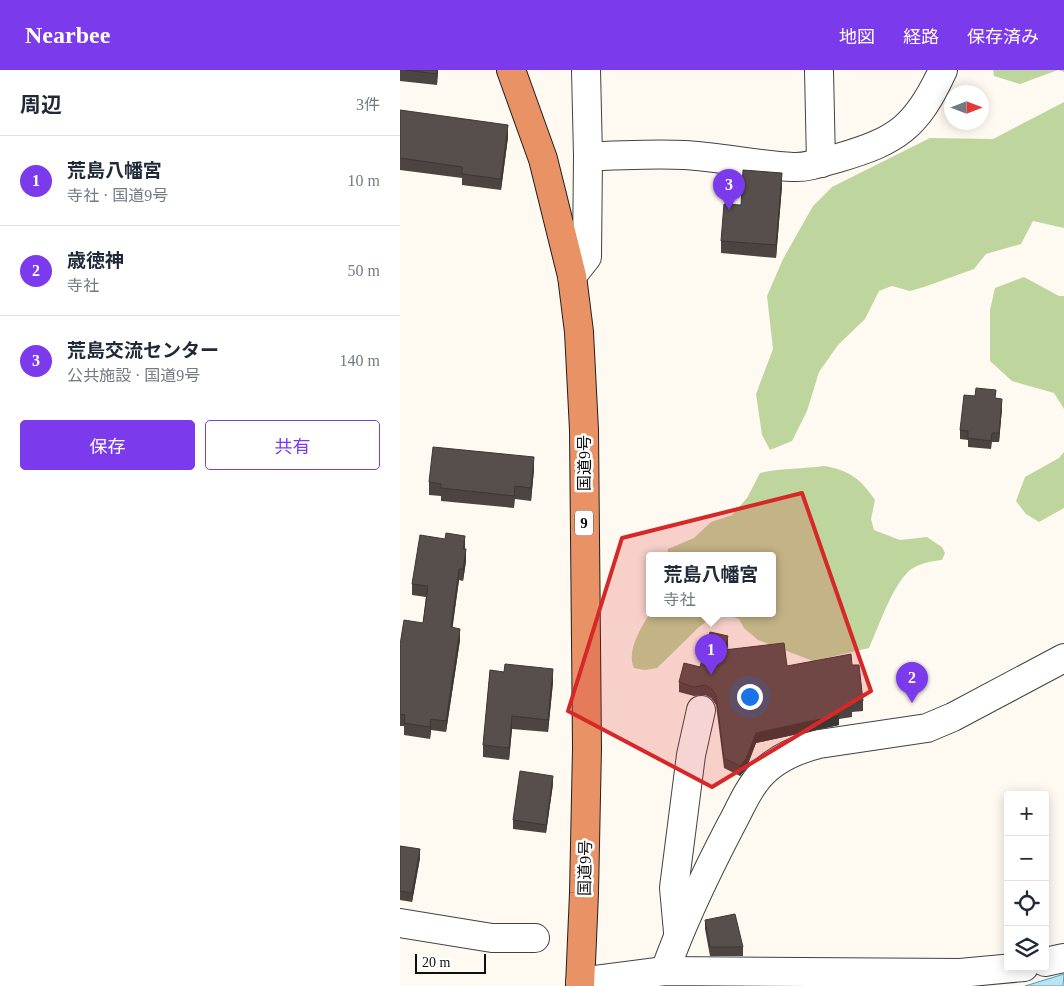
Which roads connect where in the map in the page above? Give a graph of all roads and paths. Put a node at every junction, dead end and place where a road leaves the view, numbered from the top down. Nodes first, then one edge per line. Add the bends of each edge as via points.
1 (511, 70) edge
2 (586, 70) edge
3 (819, 70) edge
4 (943, 70) edge
5 (588, 156) junction
6 (821, 162) junction
7 (572, 276) junction
8 (1064, 658) edge
9 (700, 710) dead end
10 (400, 924) edge
11 (678, 932) junction
12 (535, 938) dead end
13 (1064, 958) edge
14 (1049, 961) edge
15 (665, 971) junction
16 (1005, 971) edge
17 (961, 980) edge
18 (580, 984) edge

1 - 7 highway, 国道9号 / 9 via 543,159
2 - 5 street
3 - 6 street
4 - 6 street via 931,97 911,124 890,140 868,150
5 - 6 street via 683,155 796,168
5 - 7 street via 587,257
7 - 18 highway, 国道9号 / 9 via 579,332 584,430 587,748
8 - 11 street via 927,728 819,744 796,751 775,763 755,782
9 - 11 street via 674,888
10 - 12 street via 492,938
11 - 15 street
13 - 14 street
15 - 17 street
15 - 18 street
16 - 17 street

